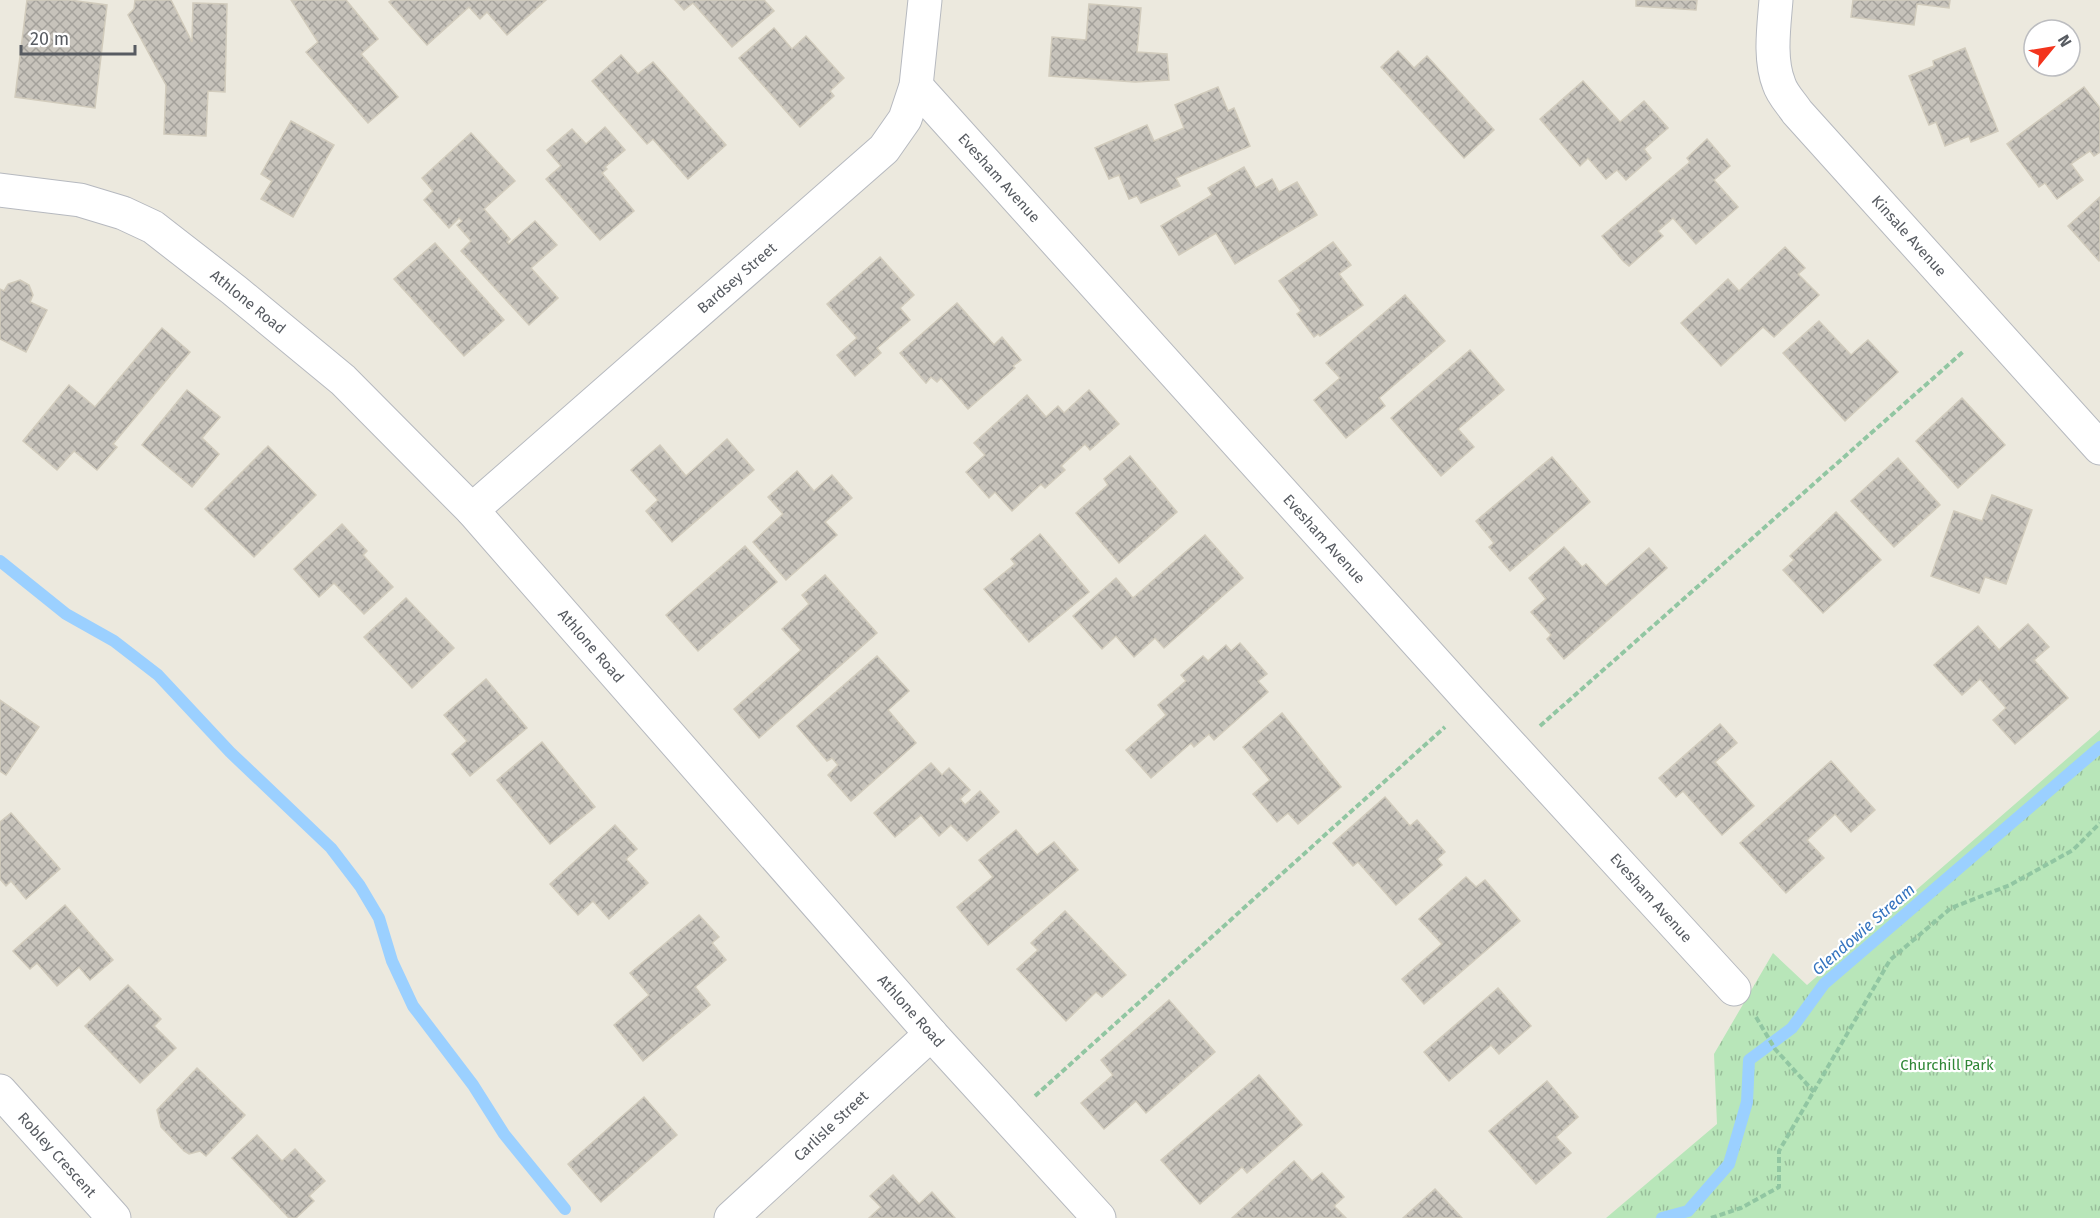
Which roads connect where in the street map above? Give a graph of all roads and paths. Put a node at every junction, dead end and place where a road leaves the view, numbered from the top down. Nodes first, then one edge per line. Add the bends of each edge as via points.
1 (925, 0) edge
2 (1776, 0) edge
3 (916, 86) junction
4 (0, 190) edge
5 (1991, 327) junction
6 (2100, 448) edge
7 (472, 510) junction
8 (1472, 703) junction
9 (1515, 749) junction
10 (2100, 823) edge
11 (1744, 1001) joint
12 (931, 1034) junction
13 (0, 1091) edge
14 (1814, 1092) junction
15 (1010, 1119) junction
16 (114, 1218) edge
17 (731, 1218) edge
18 (1099, 1218) edge
19 (1711, 1218) edge

1 - 3 street, Bardsey Street
2 - 5 street, Kinsale Avenue via 1774,61 1779,84 1797,112
3 - 7 street, Bardsey Street via 905,119 884,149
3 - 8 street, Evesham Avenue
4 - 7 street, Athlone Road via 80,200 153,227 343,380
5 - 6 street, Kinsale Avenue
5 - 9 path
7 - 12 street, Athlone Road
8 - 9 street, Evesham Avenue
8 - 15 path
9 - 11 street, Evesham Avenue
10 - 14 path via 2073,850 2010,885 1951,908 1890,960
11 - 14 path via 1775,1049
12 - 15 street, Athlone Road
12 - 17 street, Carlisle Street
13 - 16 street, Robley Crescent
14 - 19 path via 1779,1151 1779,1187 1741,1208
15 - 18 street, Athlone Road

